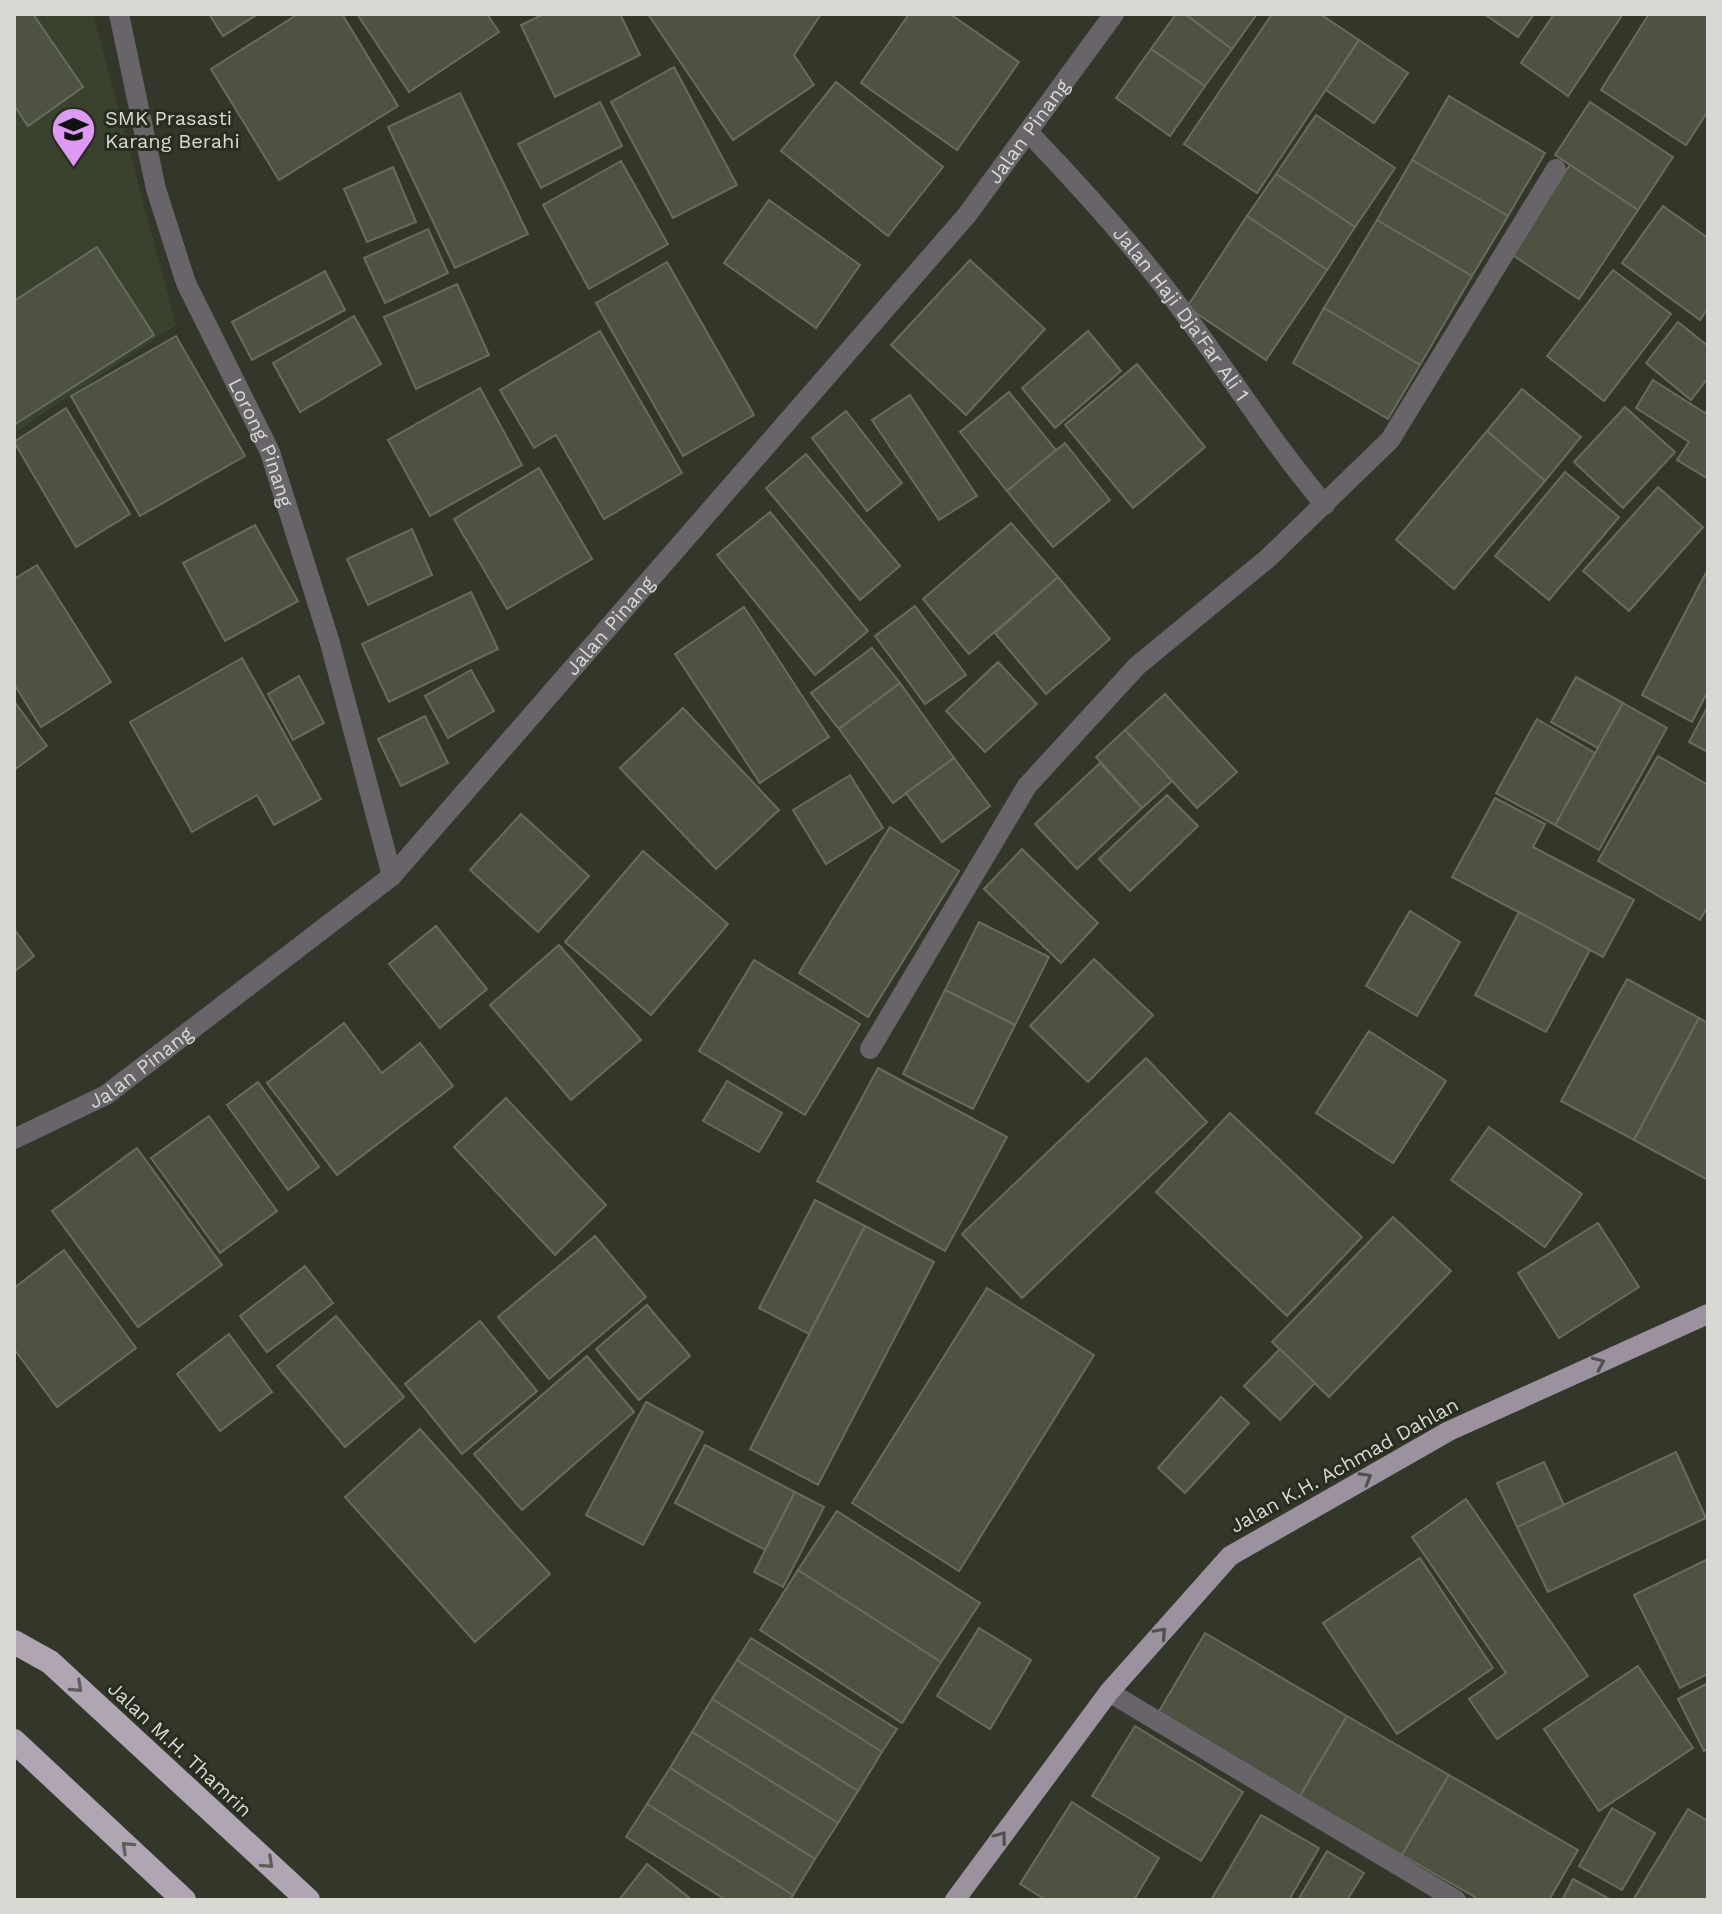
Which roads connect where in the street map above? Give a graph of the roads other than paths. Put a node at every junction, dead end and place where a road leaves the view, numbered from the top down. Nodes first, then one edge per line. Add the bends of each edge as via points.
1 (119, 14) edge
2 (1114, 14) edge
3 (1028, 132) junction
4 (1556, 169) dead end
5 (1325, 505) junction
6 (392, 876) junction
7 (870, 1049) dead end
8 (14, 1139) edge
9 (1708, 1314) edge
10 (14, 1642) edge
11 (1109, 1692) junction
12 (14, 1741) edge
13 (184, 1900) edge
14 (308, 1900) edge
15 (955, 1900) edge
16 (1456, 1900) edge

1 - 6 street, Lorong Pinang via 156,189 186,283 270,452 330,643
2 - 3 street, Jalan Pinang
3 - 5 street, Jalan Haji Dja'Far Ali 1 via 1099,207 1168,292
3 - 6 street, Jalan Pinang via 967,215
4 - 5 street via 1390,440
5 - 7 street via 1137,666 1027,786
6 - 8 street, Jalan Pinang via 106,1095
11 -> 9 main road, Jalan K.H. Achmad Dahlan via 1230,1556 1449,1431
10 -> 14 highway, Jalan M.H. Thamrin via 50,1662
15 -> 11 main road, Jalan K.H. Achmad Dahlan
11 - 16 street
13 -> 12 highway

